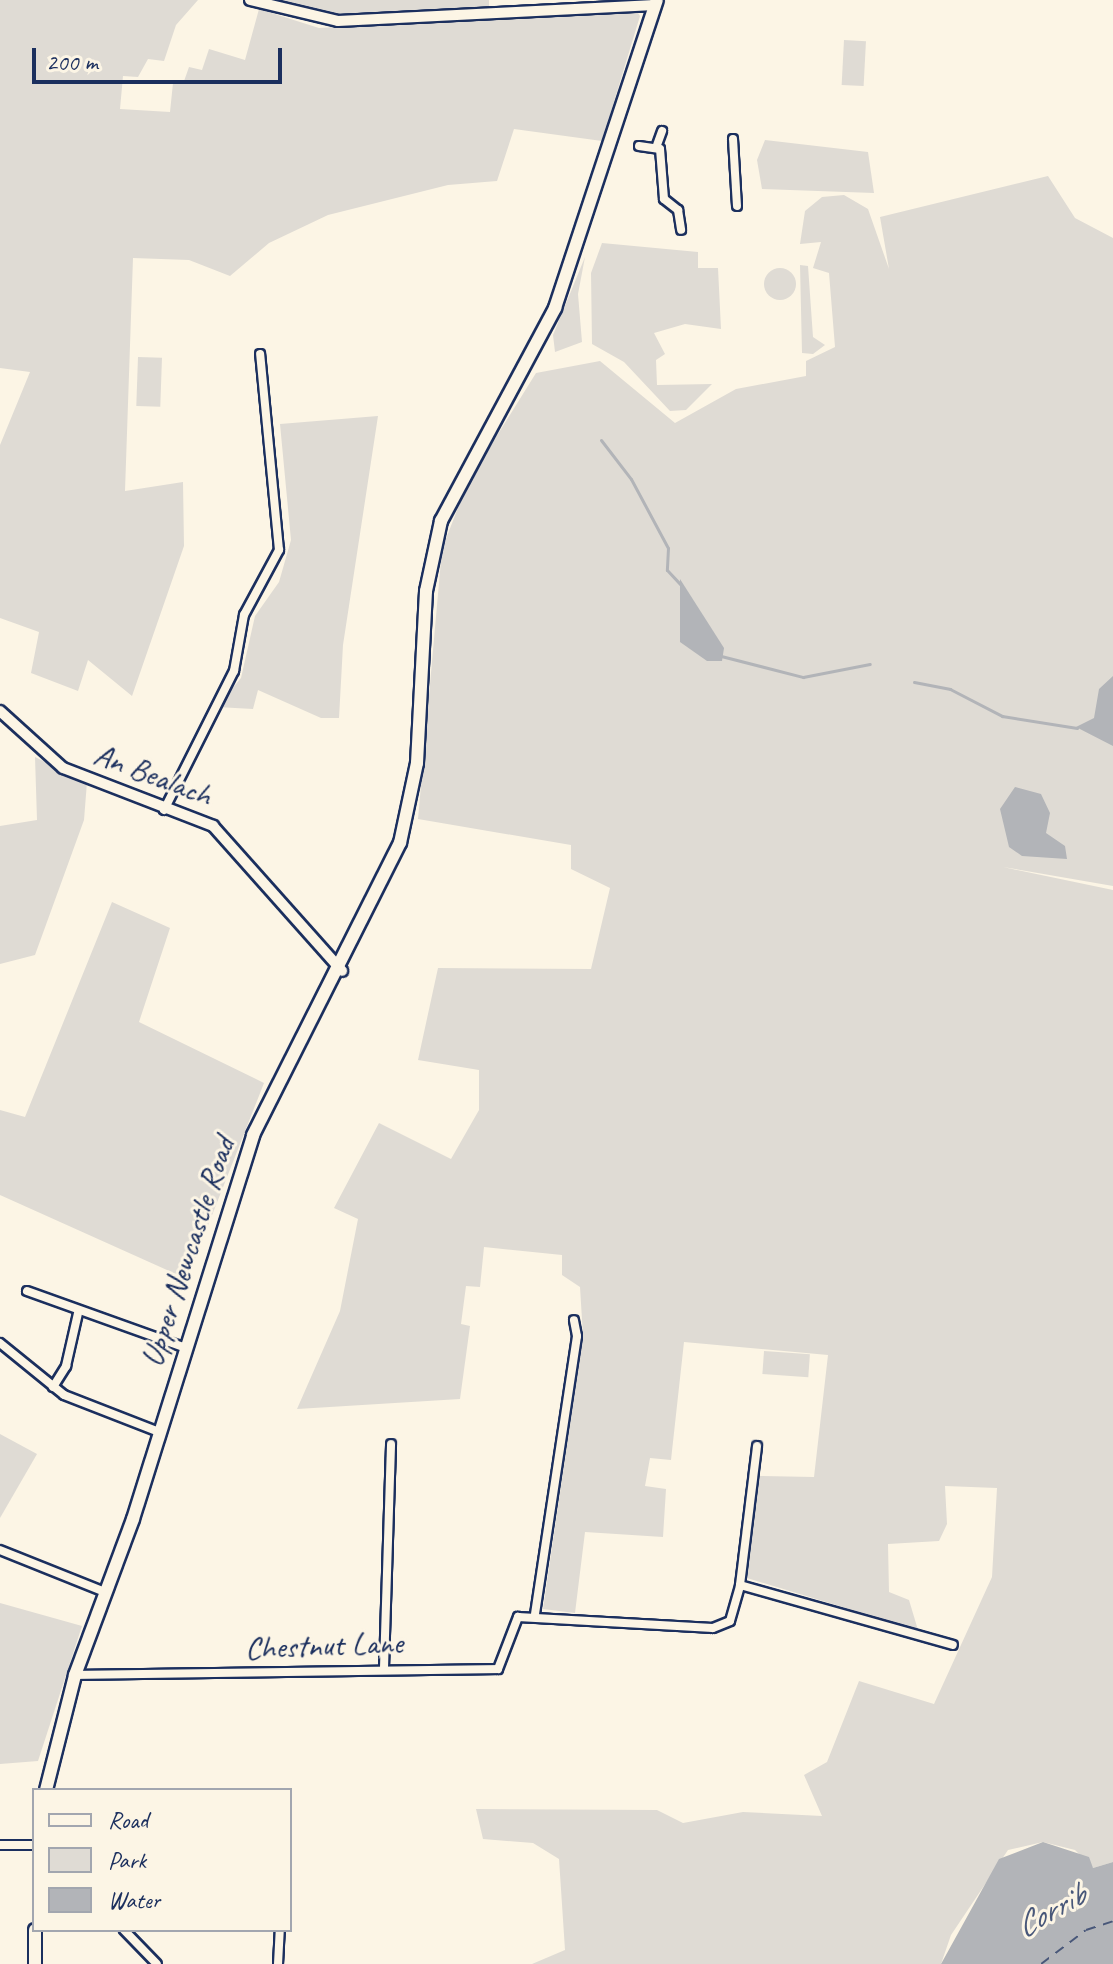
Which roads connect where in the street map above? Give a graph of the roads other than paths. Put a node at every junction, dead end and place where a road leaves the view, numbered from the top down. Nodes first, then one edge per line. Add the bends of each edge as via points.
1 (250, 0) edge
2 (656, 3) edge
3 (662, 131) dead end
4 (733, 139) dead end
5 (657, 145) junction
6 (639, 146) dead end
7 (737, 206) dead end
8 (681, 230) dead end
9 (260, 354) dead end
10 (0, 711) edge
11 (164, 810) junction
12 (342, 971) junction
13 (27, 1291) dead end
14 (78, 1313) junction
15 (574, 1320) dead end
16 (0, 1343) edge
17 (183, 1347) junction
18 (53, 1387) junction
19 (159, 1432) junction
20 (391, 1444) dead end
21 (757, 1446) dead end
22 (0, 1550) edge
23 (740, 1585) junction
24 (105, 1592) junction
25 (535, 1614) junction
26 (953, 1645) dead end
27 (384, 1668) junction
28 (75, 1675) junction
29 (47, 1788) edge
30 (0, 1845) edge
31 (32, 1845) edge
32 (35, 1932) edge
33 (126, 1932) edge
34 (280, 1932) edge
35 (35, 1964) edge
36 (157, 1964) edge
37 (278, 1964) edge

1 - 2 street via 338,21
2 - 12 main road, Upper Newcastle Road via 545,333 459,481 436,535 418,748 398,850
3 - 5 street
4 - 7 street
5 - 6 street
5 - 8 street via 664,199 678,210
9 - 11 street via 279,550 244,615 234,671
10 - 11 street, An Bealach via 52,761
11 - 12 street, An Bealach via 221,832
12 - 17 main road, Upper Newcastle Road via 265,1105
13 - 14 street
14 - 17 street
14 - 18 street
15 - 25 street via 577,1336
16 - 18 street
17 - 19 main road, Upper Newcastle Road
18 - 19 street
19 - 24 main road, Upper Newcastle Road
20 - 27 street
21 - 23 street
22 - 24 street
23 - 25 street via 730,1621 713,1628
23 - 26 street
24 - 28 main road, Upper Newcastle Road
25 - 27 street, Chestnut Lane via 513,1622 498,1669
27 - 28 street, Chestnut Lane
28 - 29 main road, Upper Newcastle Road
30 - 31 street
32 - 35 main road
33 - 36 street
34 - 37 street

